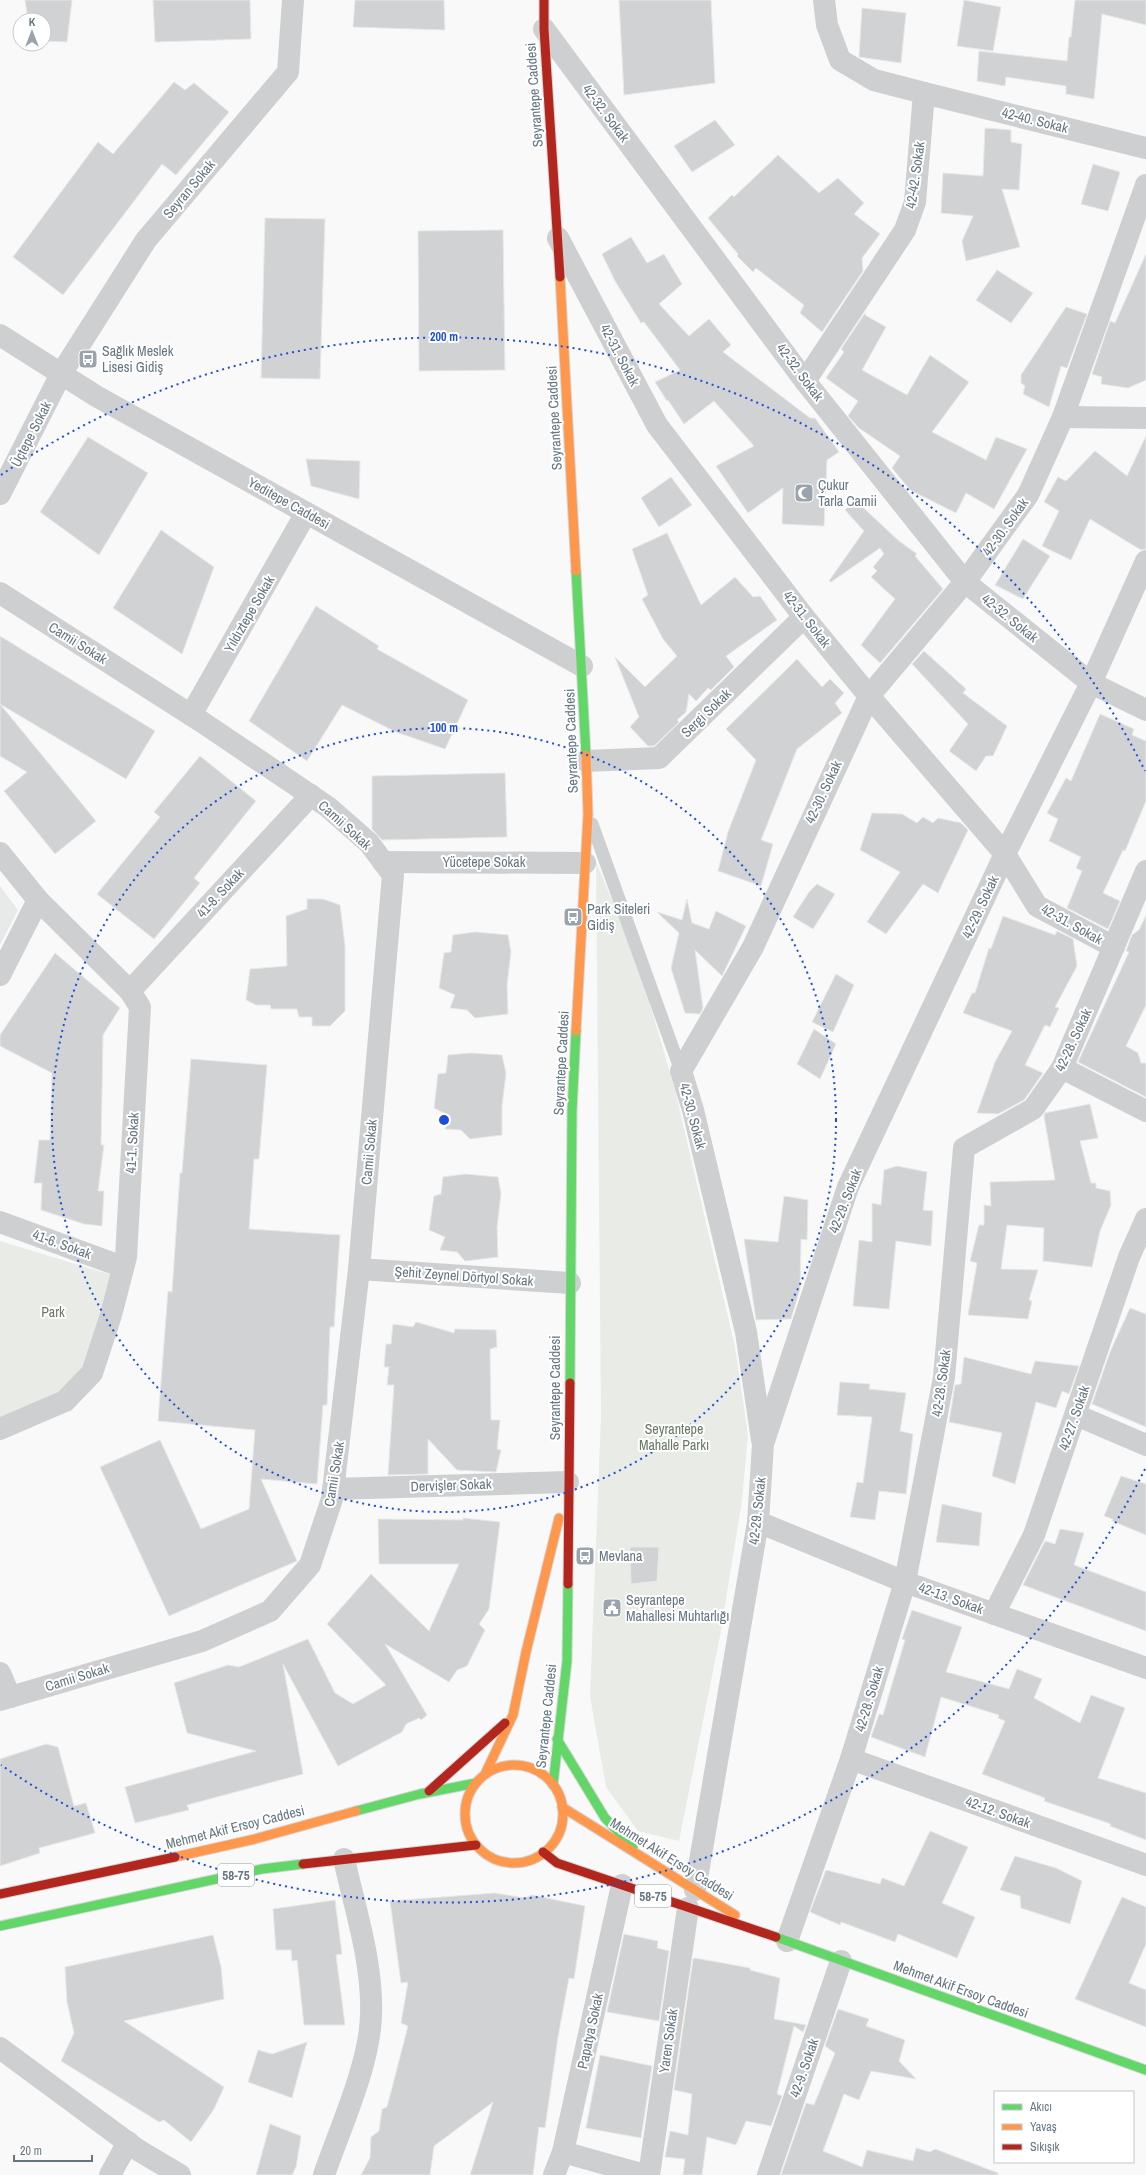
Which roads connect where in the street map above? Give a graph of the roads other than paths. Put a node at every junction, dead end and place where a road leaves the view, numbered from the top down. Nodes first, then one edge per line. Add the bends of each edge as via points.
1 (293, 0) edge
2 (544, 0) edge
3 (824, 0) edge
4 (544, 29) junction
5 (924, 93) junction
6 (1146, 148) edge
7 (1146, 185) edge
8 (558, 238) junction
9 (0, 335) edge
10 (61, 374) junction
11 (806, 381) junction
12 (1062, 417) junction
13 (1146, 418) edge
14 (0, 494) edge
15 (306, 513) junction
16 (1146, 561) edge
17 (965, 582) junction
18 (0, 593) edge
19 (804, 617) junction
20 (582, 666) junction
21 (1091, 683) junction
22 (869, 696) junction
23 (1146, 710) edge
24 (191, 715) junction
25 (586, 761) junction
26 (311, 795) junction
27 (588, 814) junction
28 (0, 853) edge
29 (1005, 854) junction
30 (383, 862) junction
31 (585, 862) junction
32 (1146, 871) edge
33 (38, 900) junction
34 (1114, 947) junction
35 (0, 974) edge
36 (130, 991) junction
37 (1062, 1068) junction
38 (681, 1071) junction
39 (1146, 1111) edge
40 (1146, 1219) edge
41 (0, 1222) edge
42 (123, 1267) junction
43 (359, 1269) junction
44 (570, 1283) junction
45 (1076, 1415) junction
46 (0, 1429) edge
47 (762, 1444) junction
48 (1146, 1445) edge
49 (568, 1482) junction
50 (333, 1489) junction
51 (758, 1522) junction
52 (905, 1582) junction
53 (994, 1614) junction
54 (1146, 1668) edge
55 (0, 1673) edge
56 (5, 1698) edge
57 (513, 1715) junction
58 (557, 1739) junction
59 (851, 1759) junction
60 (485, 1774) junction
61 (476, 1783) junction
62 (553, 1785) junction
63 (429, 1791) junction
64 (562, 1807) junction
65 (476, 1845) junction
66 (543, 1852) junction
67 (640, 1855) junction
68 (344, 1859) junction
69 (1146, 1865) edge
70 (622, 1885) junction
71 (0, 1894) edge
72 (692, 1899) junction
73 (0, 1926) edge
74 (766, 1935) junction
75 (787, 1941) junction
76 (841, 1961) junction
77 (0, 2048) edge
78 (1146, 2070) edge
79 (128, 2142) junction
80 (564, 2152) junction
81 (110, 2175) edge
82 (180, 2175) edge
83 (324, 2175) edge
84 (554, 2175) edge
85 (645, 2175) edge
86 (648, 2175) edge
87 (768, 2175) edge

1 - 10 street, Seyran Sokak via 288,72 146,240
2 - 4 street, Seyrantepe Caddesi
3 - 5 street via 827,25 840,60 874,80
4 - 8 street, Seyrantepe Caddesi
4 - 11 street, 42-32. Sokak
5 - 6 street, 42-40. Sokak
5 - 11 street, 42-42. Sokak via 915,202 905,230
7 - 12 street, 42-30. Sokak
8 - 19 street, 42-31. Sokak via 658,425
8 - 20 street, Seyrantepe Caddesi
9 - 10 street, Yeditepe Caddesi
10 - 14 street, Üçtepe Sokak
10 - 15 street, Yeditepe Caddesi
11 - 17 street, 42-32. Sokak
12 - 13 street
12 - 17 street, 42-30. Sokak via 1028,495
15 - 20 street, Yeditepe Caddesi
15 - 24 street, Yıldıztepe Sokak
16 - 21 street, 42-29. Sokak
17 - 21 street, 42-32. Sokak
17 - 22 street, 42-30. Sokak
18 - 24 street, Camii Sokak
19 - 22 street, 42-31. Sokak
19 - 25 street, Sergi Sokak via 659,758
20 - 25 street, Seyrantepe Caddesi
21 - 23 street, 42-32. Sokak
21 - 29 street, 42-29. Sokak
22 - 29 street, 42-31. Sokak
22 - 38 street, 42-30. Sokak via 821,795 753,947
24 - 26 street, Camii Sokak
25 - 27 street, Seyrantepe Caddesi
26 - 30 street, Camii Sokak via 369,843
26 - 36 street, 41-8. Sokak
27 - 31 street, Seyrantepe Caddesi
27 - 38 lane
28 - 33 street, 41-1. Sokak
29 - 34 street, 42-31. Sokak via 1037,906
29 - 47 street, 42-29. Sokak via 848,1187
30 - 31 street, Yücetepe Sokak
30 - 43 street, Camii Sokak via 393,875
31 - 44 street, Seyrantepe Caddesi via 572,1111
32 - 34 street, 42-28. Sokak
33 - 35 street
33 - 36 street, 41-1. Sokak
34 - 37 street, 42-28. Sokak
36 - 42 street, 41-1. Sokak via 140,1007 126,1256
37 - 39 street
37 - 52 street, 42-28. Sokak via 1033,1109 964,1148 944,1377
38 - 47 street, 42-30. Sokak via 693,1110 746,1332
40 - 45 street, 42-27. Sokak via 1129,1257
41 - 42 street, 41-6. Sokak
42 - 46 street, 41-1. Sokak via 92,1373 65,1401
43 - 44 street, Şehit Zeynel Dörtyol Sokak
43 - 50 street, Camii Sokak
44 - 49 street, Seyrantepe Caddesi
45 - 48 street
45 - 53 street, 42-27. Sokak via 1034,1535
47 - 51 street, 42-29. Sokak
49 - 50 street, Dervişler Sokak
49 - 57 street, Seyrantepe Caddesi
49 - 58 street, Seyrantepe Caddesi via 566,1660
50 - 56 street, Camii Sokak via 310,1565 270,1610 202,1641
51 - 52 street, 42-13. Sokak
51 - 72 street, 42-29. Sokak
52 - 53 street, 42-13. Sokak
52 - 59 street, 42-28. Sokak
53 - 54 street, 42-13. Sokak
55 - 56 street
57 - 60 street, Seyrantepe Caddesi
57 - 63 street
58 - 62 street, Seyrantepe Caddesi
58 - 67 street via 605,1818
59 - 69 street, 42-12. Sokak
59 - 75 street, 42-28. Sokak
60 - 61 street
60 - 62 street via 505,1766 520,1765 542,1774
61 - 63 street, Mehmet Akif Ersoy Caddesi
61 - 65 street via 469,1794 465,1817 468,1832
62 - 64 street
63 - 71 street, Mehmet Akif Ersoy Caddesi via 256,1839
64 - 66 street via 562,1822 557,1837
64 - 67 street, Mehmet Akif Ersoy Caddesi
65 - 66 street via 489,1855 507,1862 527,1861
65 - 68 street, 58-75
66 - 70 street, Mehmet Akif Ersoy Caddesi / 58-75 via 557,1863
67 - 72 street, Mehmet Akif Ersoy Caddesi
68 - 73 street, 58-75 via 262,1869
68 - 83 street via 368,1964 371,2015 364,2060
70 - 72 street, Mehmet Akif Ersoy Caddesi / 58-75
70 - 80 street, Papatya Sokak
72 - 74 street, Mehmet Akif Ersoy Caddesi
72 - 74 street, Mehmet Akif Ersoy Caddesi / 58-75
72 - 86 street, Yaren Sokak
74 - 75 street, Mehmet Akif Ersoy Caddesi
75 - 76 street, Mehmet Akif Ersoy Caddesi
76 - 78 street, Mehmet Akif Ersoy Caddesi
76 - 87 street, 42-9. Sokak
77 - 79 street
79 - 81 street
79 - 82 street
80 - 84 street, Papatya Sokak
80 - 85 street

